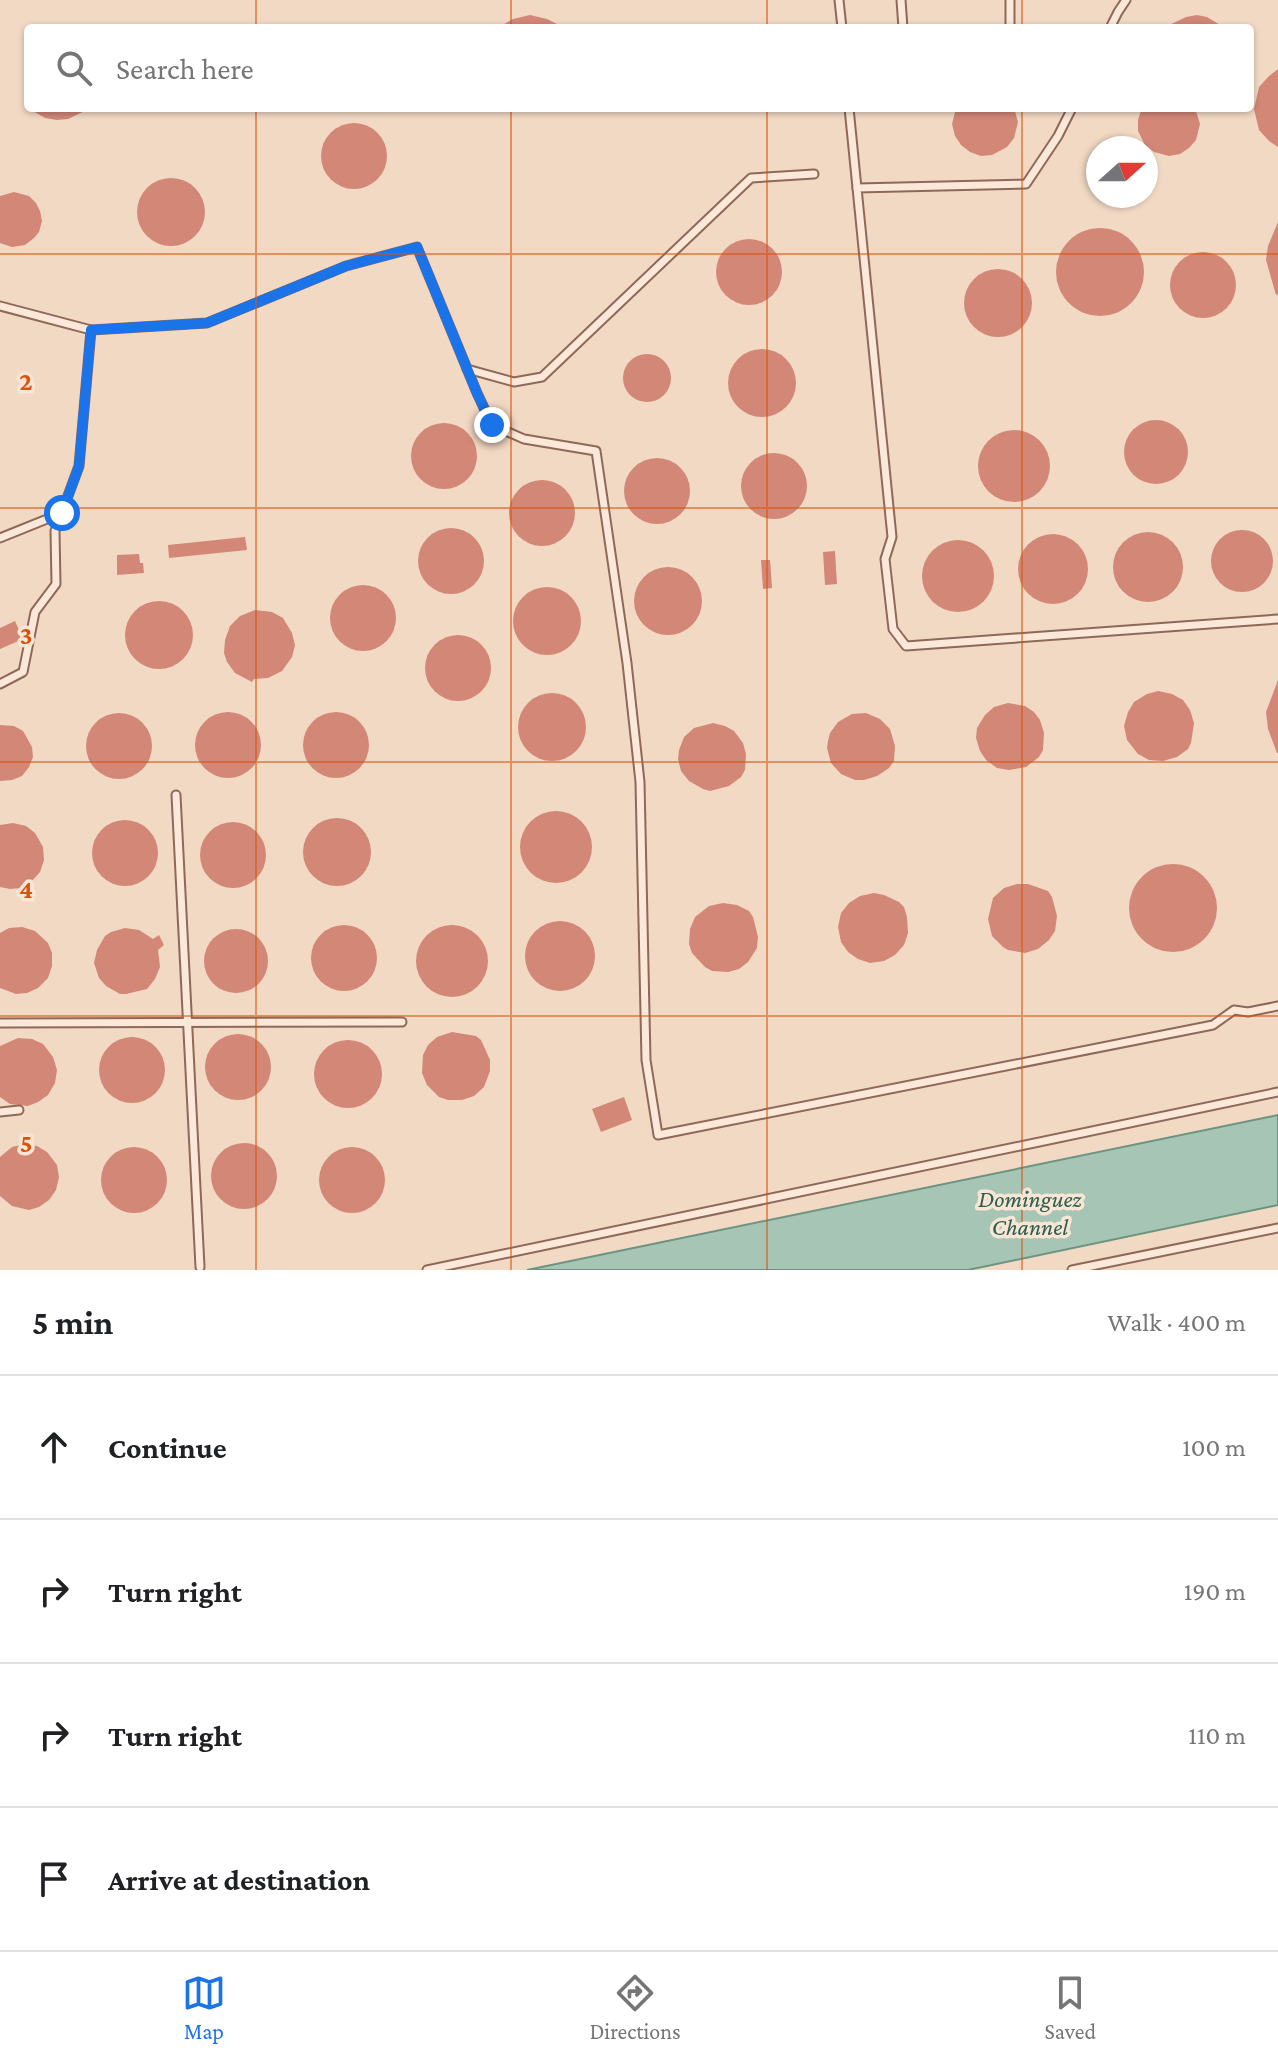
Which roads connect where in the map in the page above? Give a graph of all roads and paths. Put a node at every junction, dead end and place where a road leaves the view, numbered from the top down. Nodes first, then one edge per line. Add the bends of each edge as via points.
1 (839, 0) edge
2 (901, 0) edge
3 (1010, 0) edge
4 (1126, 0) edge
5 (842, 24) edge
6 (903, 24) edge
7 (1010, 24) edge
8 (1112, 24) edge
9 (849, 112) edge
10 (1070, 112) edge
11 (814, 174) dead end
12 (857, 188) junction
13 (0, 306) edge
14 (91, 330) junction
15 (467, 369) junction
16 (62, 513) junction
17 (0, 538) edge
18 (1278, 619) edge
19 (0, 684) edge
20 (176, 795) dead end
21 (1278, 1006) edge
22 (187, 1021) junction
23 (402, 1022) dead end
24 (0, 1023) edge
25 (1278, 1092) edge
26 (19, 1110) dead end
27 (0, 1112) edge
28 (1278, 1228) edge
29 (200, 1267) dead end
30 (427, 1270) edge
31 (1072, 1270) edge

1 - 5 lane
2 - 6 lane
3 - 7 lane
4 - 8 lane
9 - 12 lane
10 - 12 lane via 1026,184
11 - 15 lane via 751,178 542,377 514,382
12 - 18 lane via 892,537 885,559 893,629 906,646
13 - 14 lane
14 - 15 lane via 207,323 346,266 417,247
14 - 16 lane via 79,466
15 - 21 lane via 492,425 524,439 596,451 640,782 646,1060 658,1135 1213,1025 1234,1010
16 - 17 lane
16 - 19 lane via 55,531 56,584 35,612 23,672
20 - 22 lane
22 - 23 lane
22 - 24 lane
22 - 29 lane
25 - 30 lane
26 - 27 lane
28 - 31 lane

